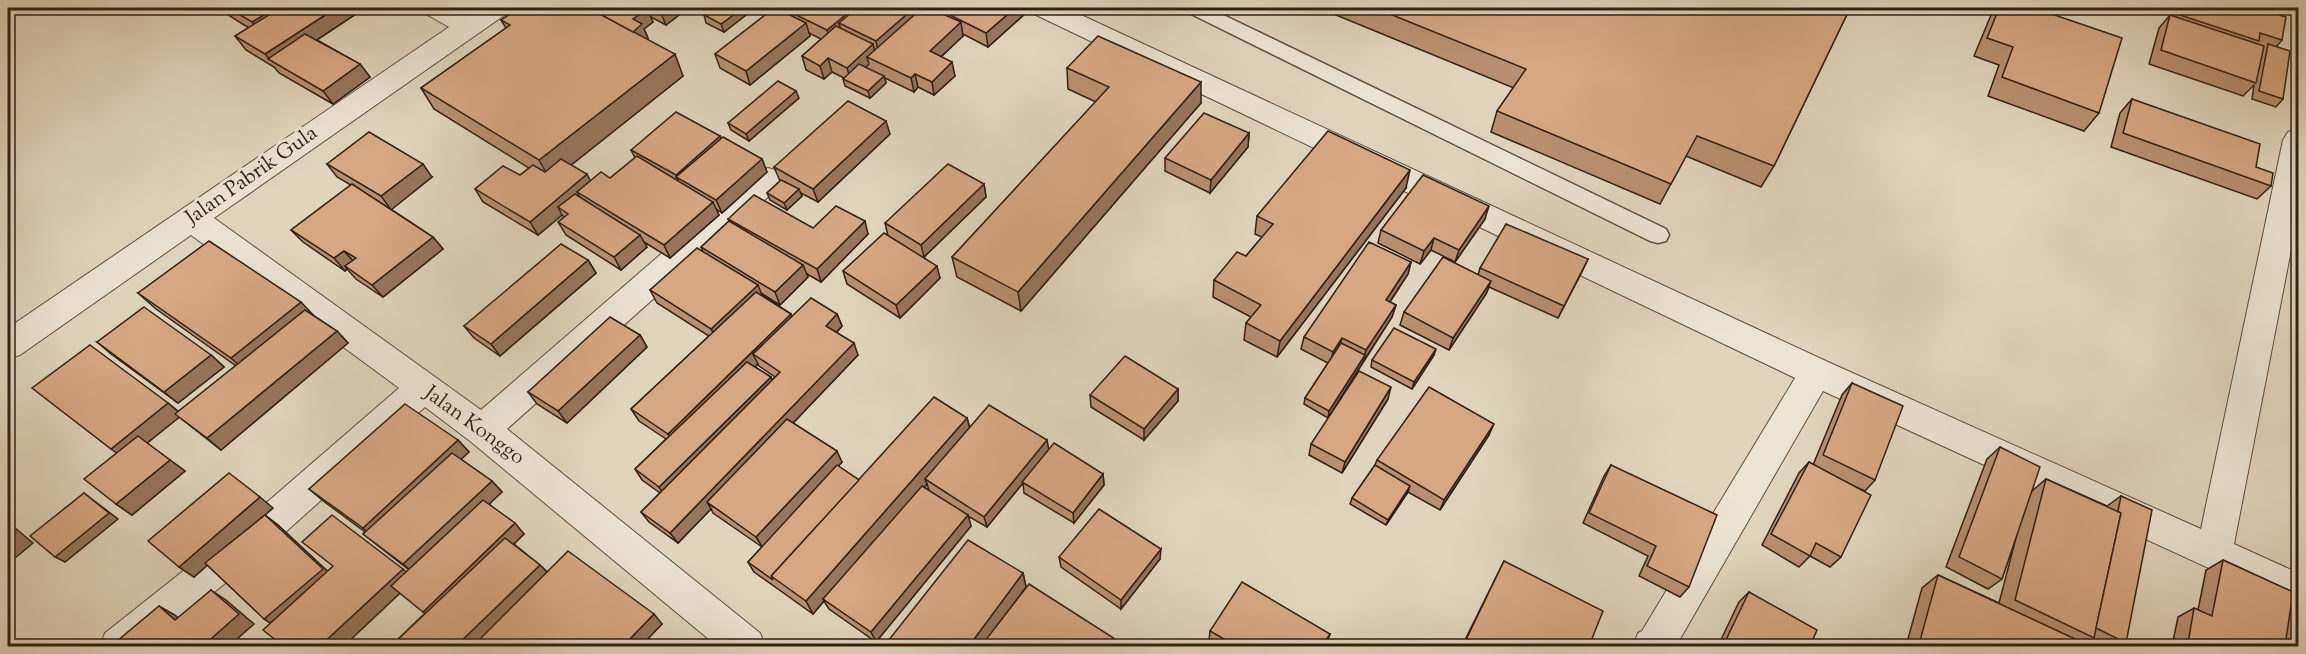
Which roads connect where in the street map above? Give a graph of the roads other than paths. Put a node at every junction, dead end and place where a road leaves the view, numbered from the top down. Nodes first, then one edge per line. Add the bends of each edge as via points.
1 (436, 8) edge
2 (496, 8) edge
3 (1044, 8) edge
4 (1194, 8) edge
5 (469, 26) junction
6 (2298, 140) edge
7 (768, 178) dead end
8 (190, 218) junction
9 (1658, 235) dead end
10 (8, 345) edge
11 (1816, 372) junction
12 (423, 388) junction
13 (482, 430) junction
14 (2214, 553) junction
15 (2298, 591) edge
16 (119, 646) edge
17 (746, 646) edge
18 (1652, 646) edge

1 - 5 street
2 - 5 street, Jalan Pabrik Gula
3 - 11 street
4 - 9 lane
5 - 8 street, Jalan Pabrik Gula
6 - 14 street
7 - 13 street
8 - 10 street, Jalan Pabrik Gula
8 - 12 street, Jalan Konggo
11 - 14 street via 2140,538
11 - 18 street
12 - 13 street, Jalan Konggo
12 - 16 street via 248,542
13 - 17 street, Jalan Konggo
14 - 15 street

